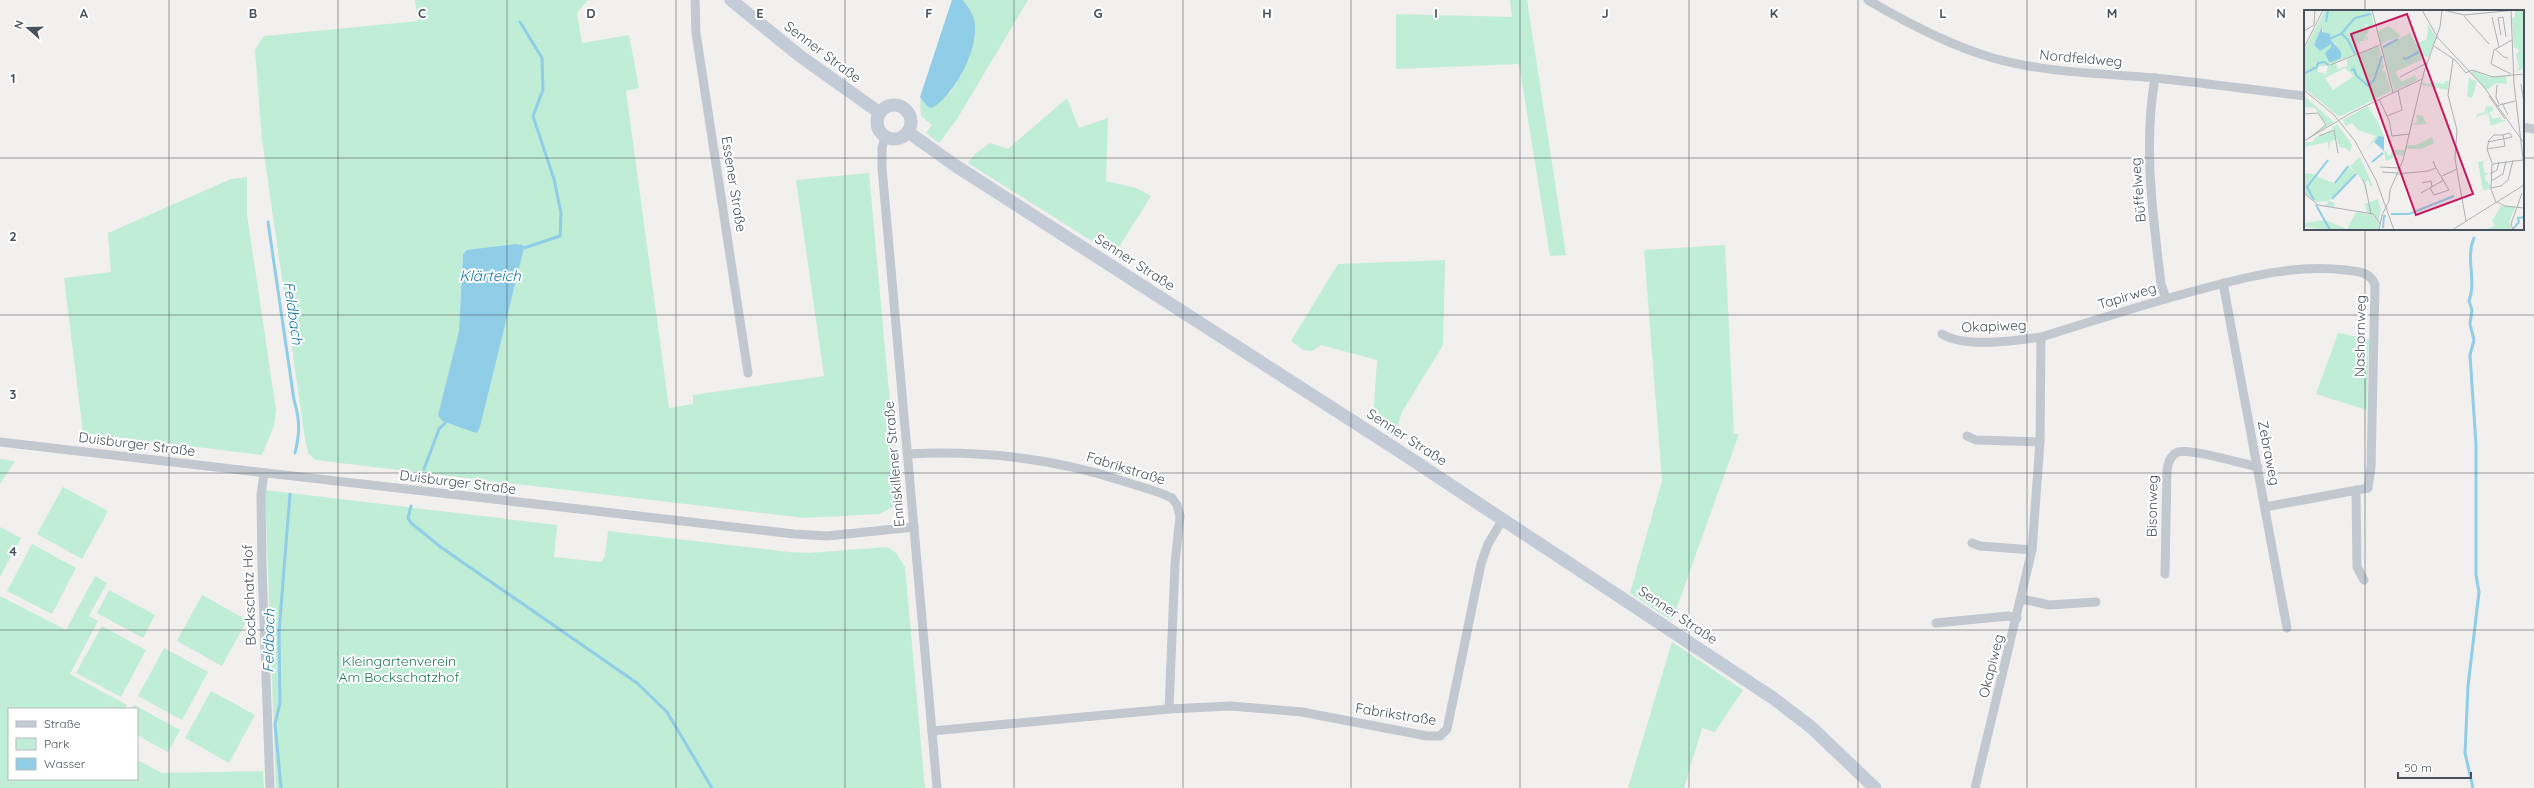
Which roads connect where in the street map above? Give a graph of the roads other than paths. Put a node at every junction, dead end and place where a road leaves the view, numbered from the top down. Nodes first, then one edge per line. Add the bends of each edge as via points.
1 (695, 0) edge
2 (731, 0) edge
3 (1868, 0) edge
4 (2155, 78) junction
5 (2304, 96) edge
6 (880, 113) junction
7 (2524, 127) edge
8 (2534, 129) edge
9 (908, 132) junction
10 (885, 137) junction
11 (2223, 283) junction
12 (2166, 299) junction
13 (1942, 334) dead end
14 (2041, 338) junction
15 (748, 373) dead end
16 (1967, 436) dead end
17 (0, 442) edge
18 (2040, 442) junction
19 (908, 454) junction
20 (2258, 467) junction
21 (264, 473) junction
22 (2356, 490) junction
23 (2265, 507) junction
24 (1503, 519) junction
25 (914, 527) junction
26 (1972, 543) dead end
27 (2032, 550) junction
28 (2165, 574) dead end
29 (2364, 580) dead end
30 (2022, 599) junction
31 (2096, 602) dead end
32 (2017, 618) junction
33 (1936, 622) dead end
34 (2288, 628) dead end
35 (1169, 709) junction
36 (932, 730) junction
37 (270, 788) edge
38 (937, 788) edge
39 (1875, 788) edge
40 (1975, 788) edge

1 - 15 street, Essener Straße via 696,33
2 - 6 street, Senner Straße via 800,56
3 - 4 street, Nordfeldweg via 1924,31 2003,61 2053,70
4 - 5 street, Nordfeldweg
4 - 12 street, Büffelweg via 2149,124 2149,175 2161,284
6 - 9 street via 887,107 902,108 910,118
6 - 10 street via 877,127
7 - 8 street
9 - 10 street via 898,139
9 - 24 street, Senner Straße via 956,166
10 - 19 street, Enniskillener Straße via 882,168
11 - 12 street, Tapirweg
11 - 20 street, Zebraweg
11 - 22 street, Nashornweg via 2262,274 2309,269 2361,272 2373,279 2375,285 2371,467 2368,488
12 - 14 street, Tapirweg
13 - 14 street, Okapiweg via 1960,341
14 - 18 street, Okapiweg
16 - 18 street via 1976,440
17 - 21 street, Duisburger Straße
18 - 27 street, Okapiweg
19 - 25 street, Enniskillener Straße
19 - 35 street, Fabrikstraße via 952,452 1020,456 1096,472 1172,498 1180,516 1175,564
20 - 23 street, Zebraweg
20 - 28 street, Bisonweg via 2192,452 2178,452 2174,455 2167,470
21 - 25 street, Duisburger Straße via 794,534 827,536
21 - 37 street, Bockschatz Hof via 261,495 262,566
22 - 23 street, Nashornweg
22 - 29 street via 2357,567
23 - 34 street, Zebraweg
24 - 35 street, Fabrikstraße via 1488,544 1481,564 1447,728 1440,736 1427,736 1263,707
24 - 39 street, Senner Straße via 1794,713
25 - 36 street, Enniskillener Straße
26 - 27 street via 1980,546
27 - 30 street, Okapiweg
30 - 31 street via 2055,605
30 - 32 street, Okapiweg
32 - 33 street via 2008,616
32 - 40 street, Okapiweg
35 - 36 street, Fabrikstraße
36 - 38 street, Enniskillener Straße

